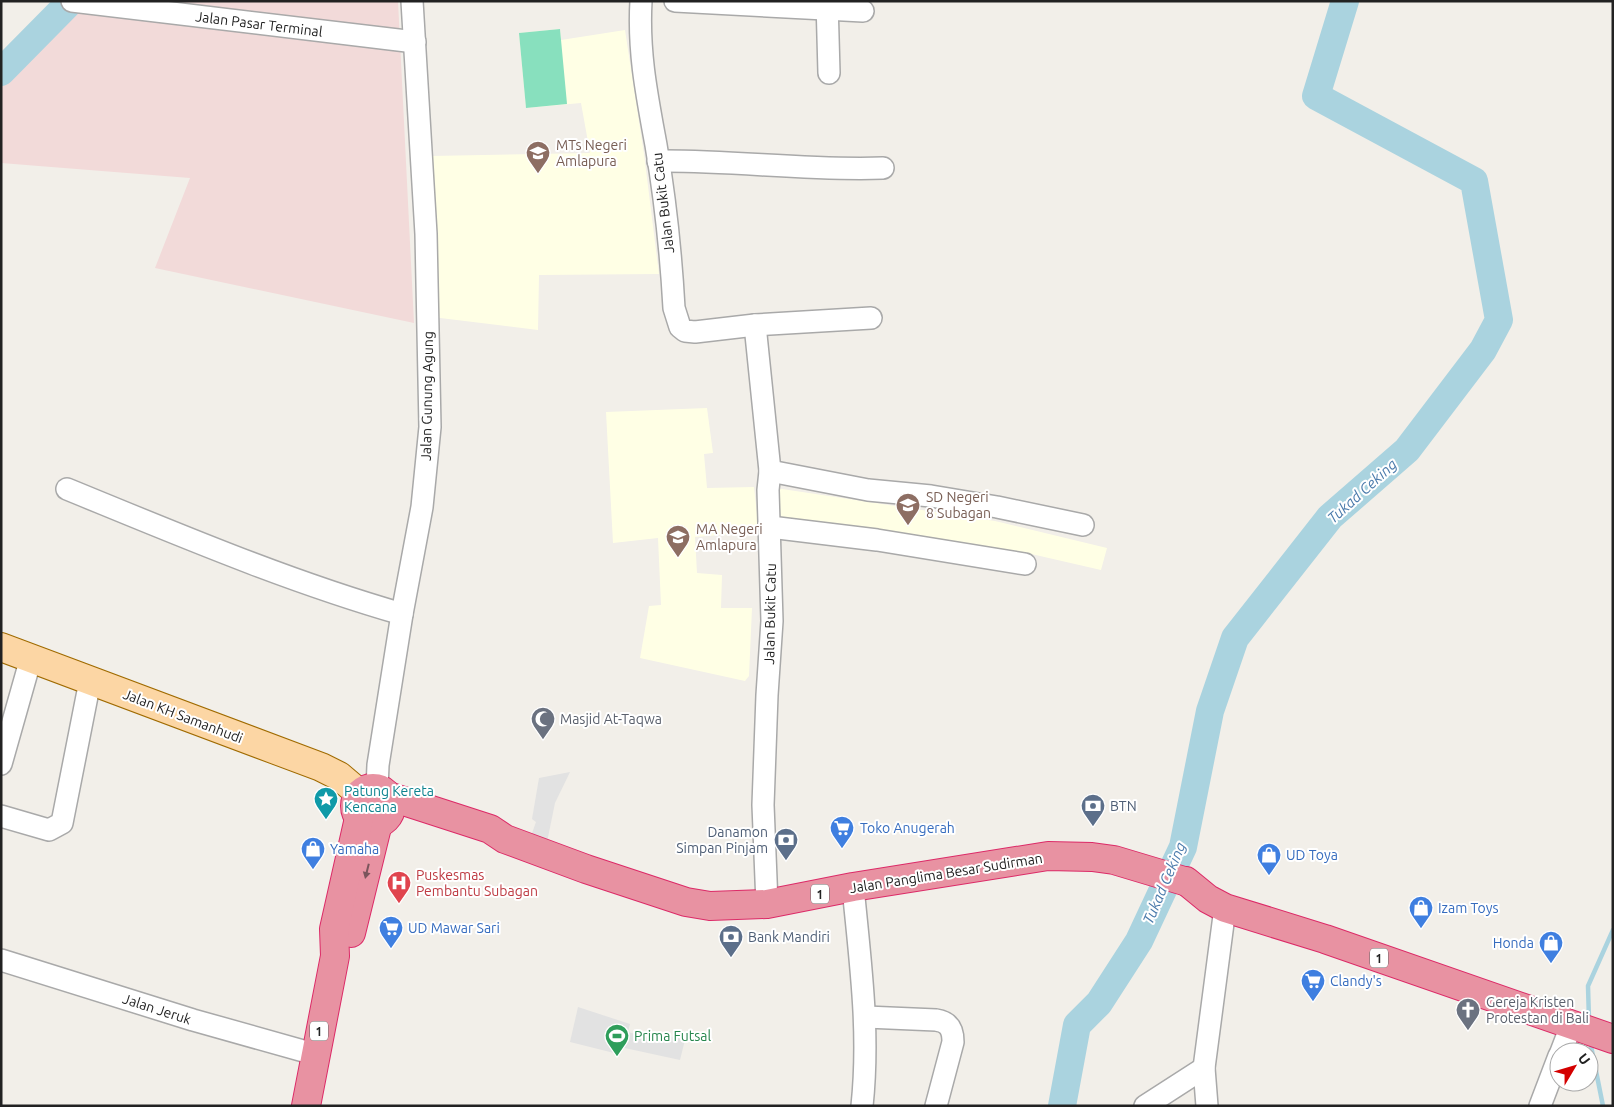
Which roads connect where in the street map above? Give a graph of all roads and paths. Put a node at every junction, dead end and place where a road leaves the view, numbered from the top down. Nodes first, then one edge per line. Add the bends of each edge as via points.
1 (412, 1) edge
2 (640, 1) edge
3 (674, 1) edge
4 (76, 2) edge
5 (827, 5) edge
6 (862, 11) dead end
7 (415, 42) junction
8 (829, 73) dead end
9 (658, 161) junction
10 (883, 168) dead end
11 (871, 318) dead end
12 (755, 325) junction
13 (770, 471) junction
14 (67, 489) dead end
15 (1083, 525) dead end
16 (770, 527) junction
17 (1025, 564) dead end
18 (402, 614) junction
19 (1, 647) edge
20 (31, 658) junction
21 (90, 681) junction
22 (1, 764) edge
23 (375, 806) junction
24 (1, 816) edge
25 (1185, 881) junction
26 (853, 887) junction
27 (767, 904) junction
28 (1225, 908) junction
29 (1, 960) edge
30 (866, 1017) junction
31 (1574, 1021) junction
32 (1612, 1030) edge
33 (1565, 1042) edge
34 (314, 1054) junction
35 (1204, 1068) junction
36 (1549, 1082) edge
37 (1207, 1103) edge
38 (306, 1106) edge
39 (862, 1106) edge
40 (936, 1106) edge
41 (1145, 1106) edge
42 (1540, 1106) edge

1 - 7 street, Jalan Gunung Agung
2 - 9 street, Jalan Bukit Catu via 639,35
3 - 5 street
4 - 7 street, Jalan Pasar Terminal
5 - 6 street
5 - 8 street
7 - 18 street, Jalan Gunung Agung via 426,234 430,427 422,507
9 - 10 street via 698,160 838,170
9 - 12 street, Jalan Bukit Catu via 674,308 680,328 696,332
11 - 12 street, Jalan Bukit Catu
12 - 13 street, Jalan Bukit Catu
13 - 15 street via 868,490 997,507
13 - 16 street, Jalan Bukit Catu
14 - 18 street via 266,570
16 - 17 street via 868,538
16 - 27 street, Jalan Bukit Catu via 772,622 766,695 764,805
18 - 23 street, Jalan Gunung Agung via 378,765
19 - 20 main road, Jalan KH Samanhudi
20 - 21 main road, Jalan KH Samanhudi
20 - 22 street
21 - 23 main road, Jalan KH Samanhudi via 321,767 339,776
21 - 24 street via 62,823 49,830
23 - 27 highway, Jalan Panglima Besar Sudirman / 1 via 489,841 505,839 686,902 732,907
23 - 34 highway, 1 via 351,933 335,956
25 - 26 highway, Jalan Panglima Besar Sudirman / 1 via 1092,856 1048,856
25 - 28 highway, Jalan Panglima Besar Sudirman / 1
25 - 31 highway, Jalan Panglima Besar Sudirman / 1 via 1217,886
26 - 27 highway, Jalan Panglima Besar Sudirman / 1
26 - 30 street
28 - 31 highway, Jalan Panglima Besar Sudirman / 1
28 - 35 street
29 - 34 street, Jalan Jeruk via 192,1020
30 - 39 street
30 - 40 street via 936,1020 949,1025 953,1042
31 - 32 highway, Jalan Panglima Besar Sudirman / 1
31 - 33 street
34 - 38 highway, 1
35 - 37 street
35 - 41 street
36 - 42 street

